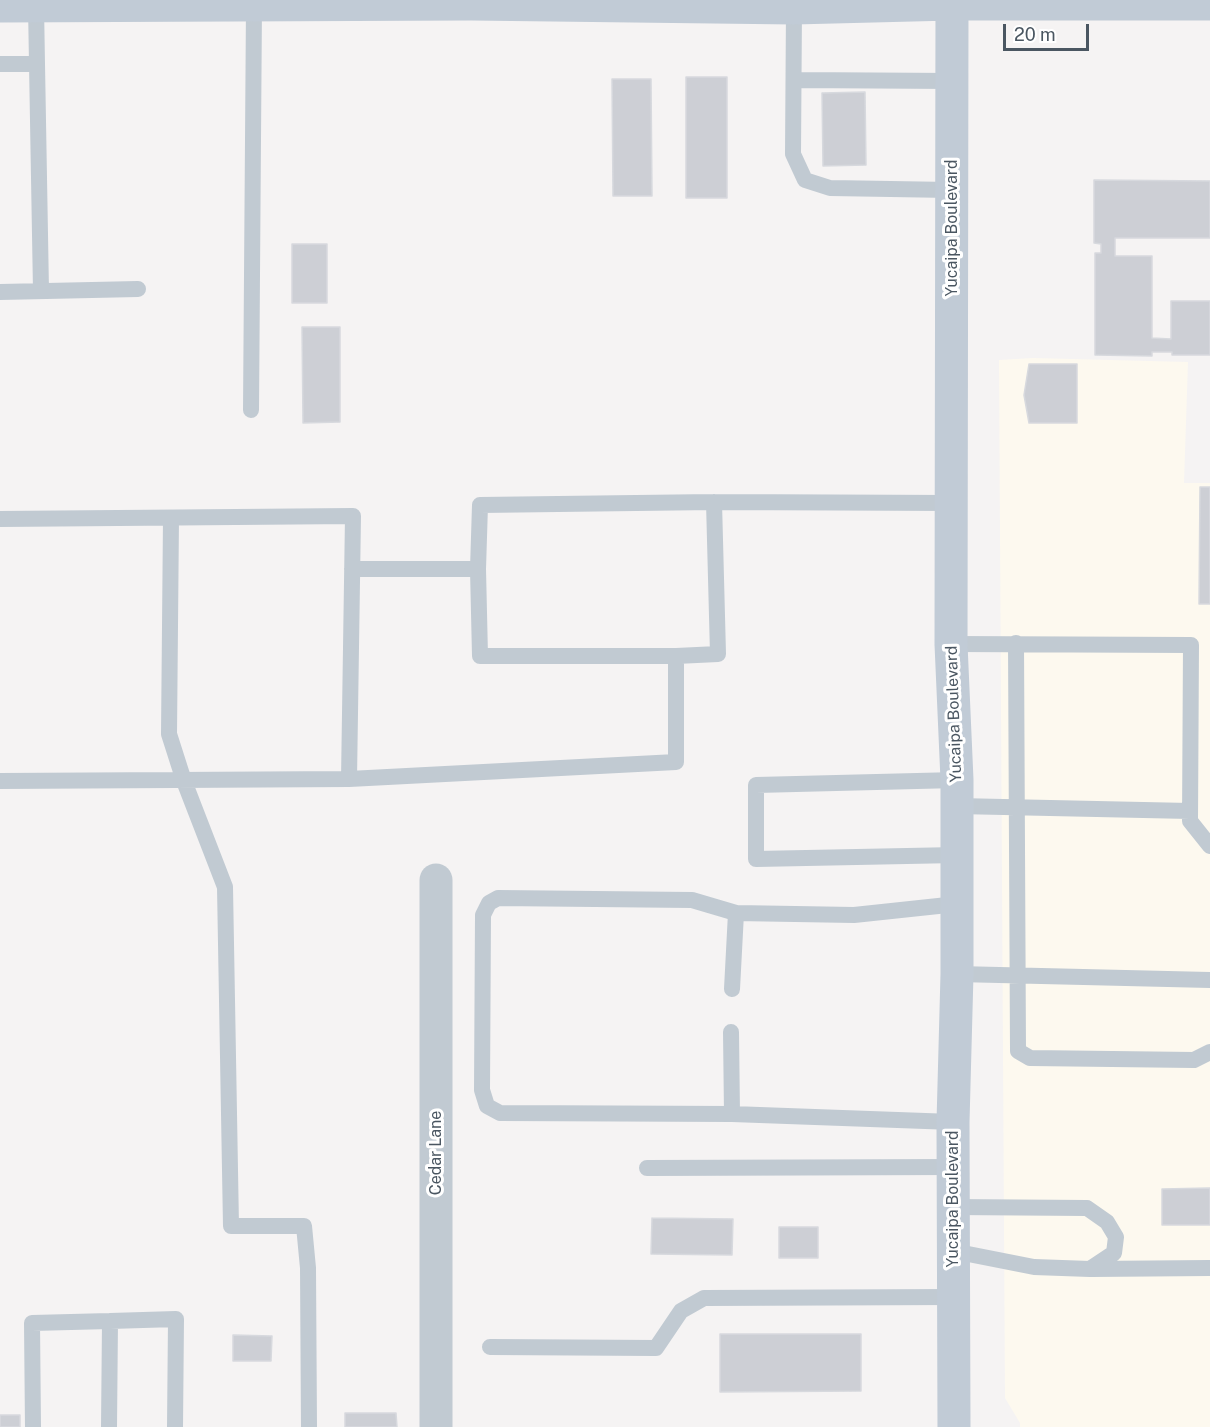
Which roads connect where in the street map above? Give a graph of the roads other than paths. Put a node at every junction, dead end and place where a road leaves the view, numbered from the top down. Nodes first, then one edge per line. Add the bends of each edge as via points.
1 (471, 2) edge
2 (952, 2) edge
3 (207, 3) edge
4 (578, 3) edge
5 (1210, 4) edge
6 (36, 5) junction
7 (254, 5) junction
8 (0, 6) edge
9 (794, 8) junction
10 (0, 64) edge
11 (37, 64) junction
12 (794, 80) junction
13 (953, 81) junction
14 (951, 189) junction
15 (138, 289) dead end
16 (41, 291) junction
17 (0, 292) edge
18 (251, 410) dead end
19 (714, 502) junction
20 (952, 503) junction
21 (171, 518) junction
22 (0, 519) edge
23 (352, 569) junction
24 (478, 569) junction
25 (1016, 643) junction
26 (951, 644) junction
27 (676, 656) junction
28 (349, 779) junction
29 (0, 781) edge
30 (184, 781) junction
31 (957, 793) junction
32 (1017, 806) junction
33 (1190, 811) junction
34 (1210, 846) edge
35 (957, 855) junction
36 (436, 880) dead end
37 (957, 904) junction
38 (736, 913) junction
39 (957, 974) junction
40 (1017, 977) junction
41 (1210, 980) edge
42 (732, 989) dead end
43 (731, 1032) dead end
44 (1210, 1052) edge
45 (732, 1114) junction
46 (952, 1122) junction
47 (952, 1167) junction
48 (647, 1168) dead end
49 (953, 1207) junction
50 (953, 1251) junction
51 (1210, 1268) edge
52 (1090, 1269) junction
53 (952, 1297) junction
54 (110, 1321) junction
55 (490, 1347) dead end
56 (33, 1427) edge
57 (109, 1427) edge
58 (175, 1427) edge
59 (309, 1427) edge
60 (436, 1427) edge
61 (954, 1427) edge

1 - 4 main road
1 - 7 main road
2 - 5 main road
2 - 9 main road
2 - 13 main road, Yucaipa Boulevard
3 - 6 main road
3 - 7 main road
4 - 9 main road
6 - 8 main road
6 - 11 lane
7 - 18 lane
9 - 12 lane
10 - 11 lane
11 - 16 lane
12 - 13 lane
12 - 14 lane via 793,154 805,180 830,188
13 - 14 main road, Yucaipa Boulevard
14 - 20 main road, Yucaipa Boulevard
15 - 16 lane
16 - 17 lane
19 - 20 lane
19 - 24 lane via 480,505
19 - 27 lane via 718,654
20 - 26 main road, Yucaipa Boulevard
21 - 22 lane
21 - 23 lane via 353,516
21 - 30 lane via 170,734
23 - 24 lane
23 - 28 lane
24 - 27 lane via 480,656
25 - 26 lane
25 - 32 lane
25 - 33 lane via 1191,645
26 - 31 main road, Yucaipa Boulevard
27 - 28 lane via 676,762
28 - 30 lane
29 - 30 lane
30 - 59 lane via 225,887 231,1227 304,1227
31 - 32 lane
31 - 35 main road, Yucaipa Boulevard
31 - 35 lane via 756,785 756,859
32 - 33 lane
32 - 40 lane
33 - 34 lane via 1190,821
35 - 37 main road, Yucaipa Boulevard
36 - 60 street, Cedar Lane
37 - 38 lane via 854,915
37 - 39 main road, Yucaipa Boulevard
38 - 42 lane
38 - 45 lane via 692,900 498,898 489,903 483,915 482,1090 487,1106 500,1113
39 - 40 lane
39 - 46 main road, Yucaipa Boulevard
40 - 41 lane
40 - 44 lane via 1018,1051 1030,1058 1194,1060
43 - 45 lane
45 - 46 lane
46 - 47 main road, Yucaipa Boulevard
47 - 48 lane
47 - 49 main road, Yucaipa Boulevard
49 - 50 main road, Yucaipa Boulevard
49 - 52 lane via 1087,1208 1107,1222 1116,1237 1114,1253
50 - 52 lane via 1034,1267
50 - 53 main road, Yucaipa Boulevard
51 - 52 lane
53 - 55 lane via 704,1298 681,1311 656,1348
53 - 61 main road, Yucaipa Boulevard
54 - 56 lane via 32,1323
54 - 57 lane
54 - 58 lane via 176,1319

